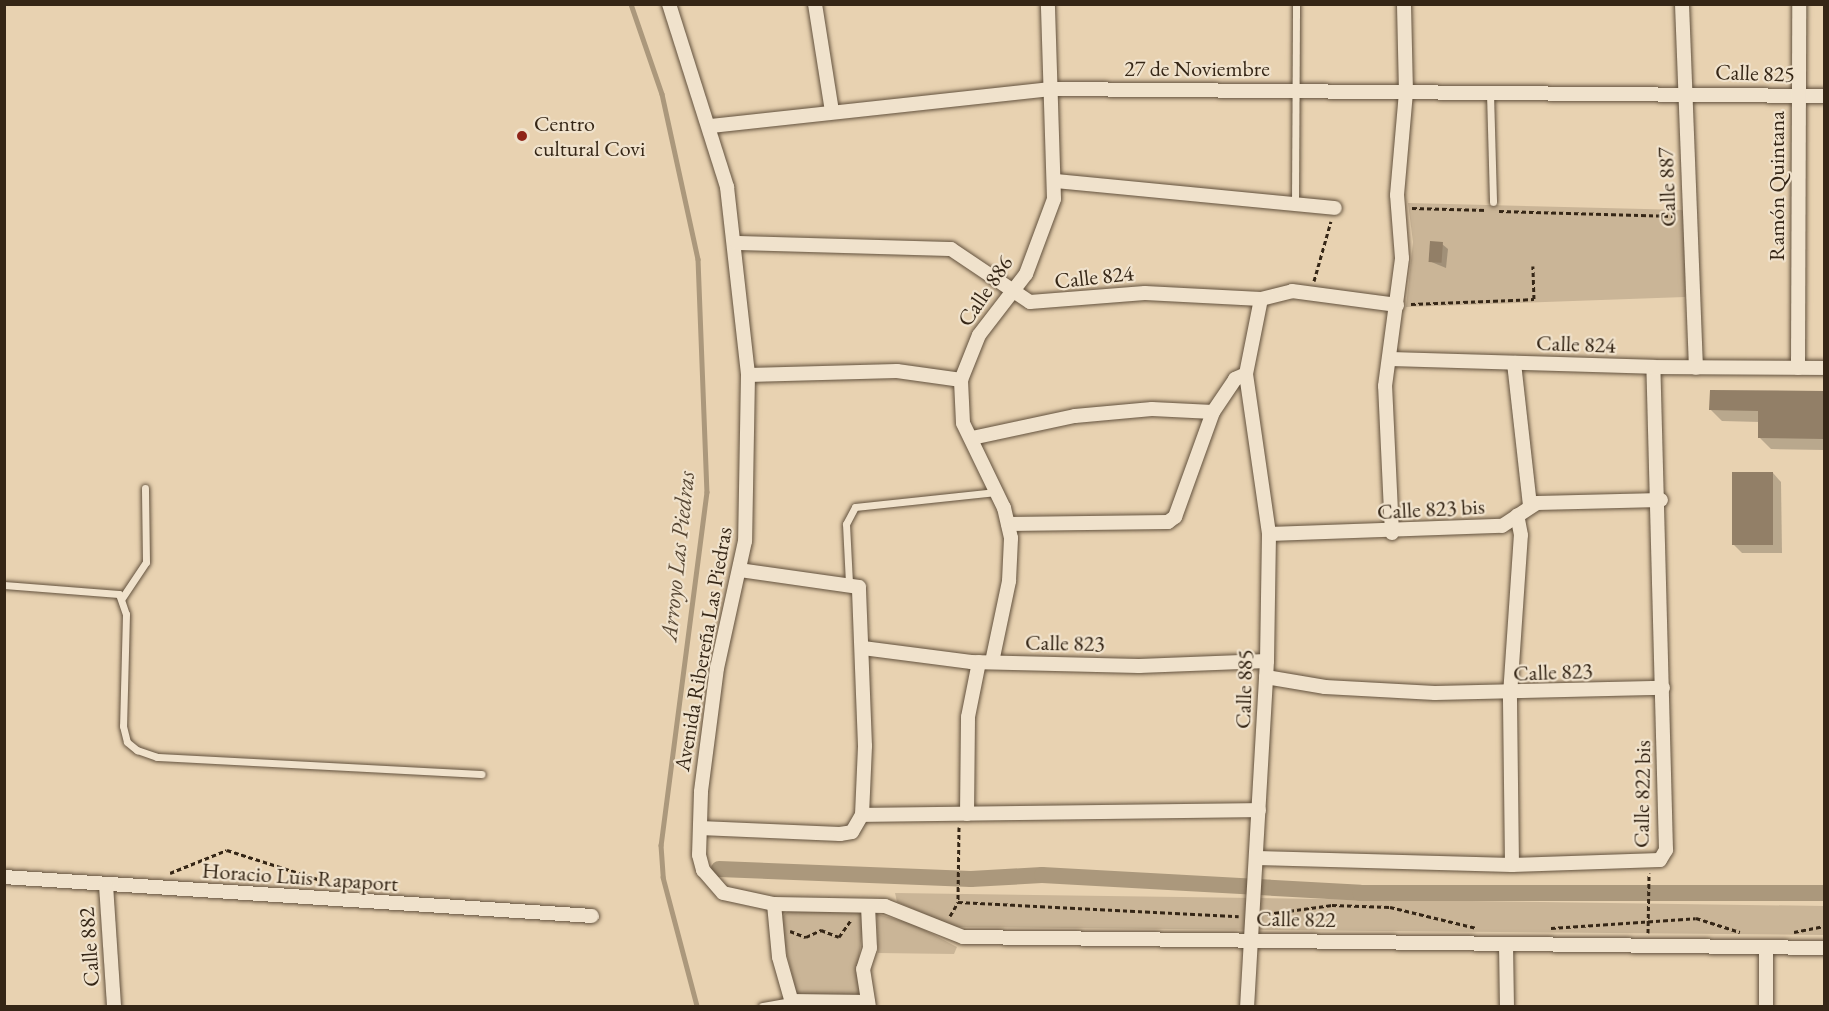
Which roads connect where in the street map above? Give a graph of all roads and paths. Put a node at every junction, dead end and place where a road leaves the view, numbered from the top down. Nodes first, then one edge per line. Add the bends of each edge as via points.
1 (669, 4) edge
2 (815, 4) edge
3 (1048, 4) edge
4 (1296, 4) edge
5 (1404, 4) edge
6 (1682, 4) edge
7 (1799, 4) edge
8 (1051, 89) junction
9 (1295, 90) junction
10 (1684, 91) junction
11 (1406, 93) junction
12 (1490, 93) junction
13 (1798, 96) junction
14 (1824, 96) edge
15 (832, 111) junction
16 (711, 126) junction
17 (1055, 182) junction
18 (1397, 201) junction
19 (1493, 202) dead end
20 (1295, 204) junction
21 (1335, 208) joint
22 (1689, 217) junction
23 (737, 243) junction
24 (1533, 266) dead end
25 (1010, 293) junction
26 (1310, 293) junction
27 (1261, 299) junction
28 (1397, 305) junction
29 (1389, 359) junction
30 (1514, 363) junction
31 (1653, 367) junction
32 (1696, 368) junction
33 (1798, 368) junction
34 (1824, 368) edge
35 (1246, 374) junction
36 (748, 375) junction
37 (961, 380) junction
38 (1213, 412) junction
39 (972, 438) junction
40 (145, 488) dead end
41 (996, 492) junction
42 (1660, 500) junction
43 (1530, 505) junction
44 (1517, 515) junction
45 (1008, 524) junction
46 (1392, 533) junction
47 (1269, 534) junction
48 (740, 570) junction
49 (849, 583) junction
50 (4, 585) edge
51 (122, 598) junction
52 (863, 648) junction
53 (1267, 661) junction
54 (986, 662) junction
55 (1266, 677) junction
56 (1663, 688) junction
57 (1510, 695) junction
58 (482, 774) dead end
59 (1259, 810) junction
60 (862, 815) junction
61 (963, 815) junction
62 (700, 828) junction
63 (1257, 865) junction
64 (1512, 865) junction
65 (166, 875) dead end
66 (4, 877) edge
67 (1649, 880) dead end
68 (106, 885) junction
69 (336, 885) dead end
70 (774, 904) junction
71 (868, 906) junction
72 (1254, 910) junction
73 (844, 913) dead end
74 (592, 916) dead end
75 (1648, 919) junction
76 (784, 922) dead end
77 (1824, 926) edge
78 (1540, 930) dead end
79 (1487, 931) dead end
80 (1745, 933) dead end
81 (1783, 934) dead end
82 (1253, 940) junction
83 (1506, 944) junction
84 (1648, 947) junction
85 (1766, 947) junction
86 (1824, 948) edge
87 (792, 1004) edge
88 (868, 1004) edge
89 (114, 1006) edge
90 (762, 1006) edge
91 (1247, 1006) edge
92 (1507, 1006) edge
93 (1766, 1006) edge

1 - 16 street, Avenida Ribereña Las Piedras
2 - 15 street
3 - 8 street, Calle 886
4 - 9 lane
5 - 11 street
6 - 10 street, Calle 887
7 - 13 street, Ramón Quintana
8 - 9 street, 27 de Noviembre
8 - 15 street, 27 de Noviembre
8 - 17 street, Calle 886
9 - 11 street, 27 de Noviembre
9 - 20 lane
10 - 12 street, 27 de Noviembre
10 - 13 street, Calle 825
10 - 22 street, Calle 887
11 - 12 street, 27 de Noviembre
11 - 18 street
12 - 19 lane
13 - 14 street, Calle 825
13 - 33 street, Ramón Quintana
15 - 16 street, 27 de Noviembre
16 - 23 street, Avenida Ribereña Las Piedras
17 - 20 street
17 - 25 street, Calle 886 via 1030,263
18 - 22 path
18 - 28 street via 1402,258
20 - 21 street
21 - 26 path
22 - 32 street, Calle 887
23 - 25 street, Calle 824 via 951,249
23 - 36 street, Avenida Ribereña Las Piedras
24 - 28 path via 1534,299
25 - 27 street, Calle 824 via 1030,302 1062,304 1131,293
25 - 37 street, Calle 886 via 979,335
26 - 27 street, Calle 824 via 1292,291
26 - 28 street, Calle 824
27 - 35 street, Calle 885
28 - 29 street
29 - 30 street, Calle 824
29 - 46 street via 1385,404
30 - 31 street, Calle 824
30 - 43 street
31 - 32 street
31 - 42 street, Calle 822 bis
32 - 33 street
33 - 34 street
35 - 38 street via 1235,379
35 - 47 street, Calle 885
36 - 37 street via 897,371
36 - 48 street, Avenida Ribereña Las Piedras via 746,522
37 - 39 street, Calle 886 via 961,413
38 - 39 street via 1152,409 1075,416
38 - 45 street via 1179,513 1167,522
39 - 41 street, Calle 886
40 - 51 lane via 146,562
41 - 45 street, Calle 886
41 - 49 lane via 855,507 846,524
42 - 43 street
42 - 56 street, Calle 822 bis
43 - 44 street, Calle 823 bis
44 - 46 street, Calle 823 bis via 1502,526
44 - 57 street via 1521,535
45 - 54 street, Calle 886 via 1012,562
46 - 47 street, Calle 823 bis
47 - 53 street, Calle 885
48 - 49 street
48 - 62 street, Avenida Ribereña Las Piedras via 713,694
49 - 52 street via 860,592
50 - 51 lane via 108,592
51 - 58 lane via 126,614 123,726 127,742 137,750 157,757
52 - 54 street, Calle 823
52 - 60 street
53 - 54 street, Calle 823 via 1139,666
53 - 55 street, Calle 885
54 - 61 street, Calle 886 via 968,717
55 - 57 street, Calle 823 via 1324,687
55 - 59 street, Calle 885
56 - 57 street, Calle 823
56 - 64 street, Calle 822 bis via 1666,850 1660,860
57 - 64 street
59 - 61 street
59 - 63 street, Calle 885
60 - 61 street
60 - 62 street via 852,832 840,834
61 - 72 path via 958,902 1045,910
62 - 70 street, Avenida Ribereña Las Piedras via 699,855 712,884 736,898
63 - 64 street, Calle 822 bis
63 - 72 street, Calle 885
65 - 69 path via 227,850
66 - 68 street, Horacio Luis Rapaport
67 - 75 path
68 - 74 street, Horacio Luis Rapaport
68 - 89 street, Calle 882
70 - 71 street, Calle 822
70 - 87 street via 779,957
71 - 82 street, Calle 822 via 894,908 963,937
71 - 88 street via 870,948 863,969
72 - 79 path via 1332,905 1390,907
72 - 82 street, Calle 885
73 - 76 path via 855,913 839,936 821,930 806,938 785,929
75 - 78 path
75 - 80 path via 1696,918
75 - 84 path
77 - 81 path
82 - 83 street, Calle 822
82 - 91 street, Calle 885
83 - 84 street, Calle 822
83 - 92 street
84 - 85 street, Calle 822
85 - 86 street, Calle 822
85 - 93 street
87 - 88 street
87 - 90 lane

